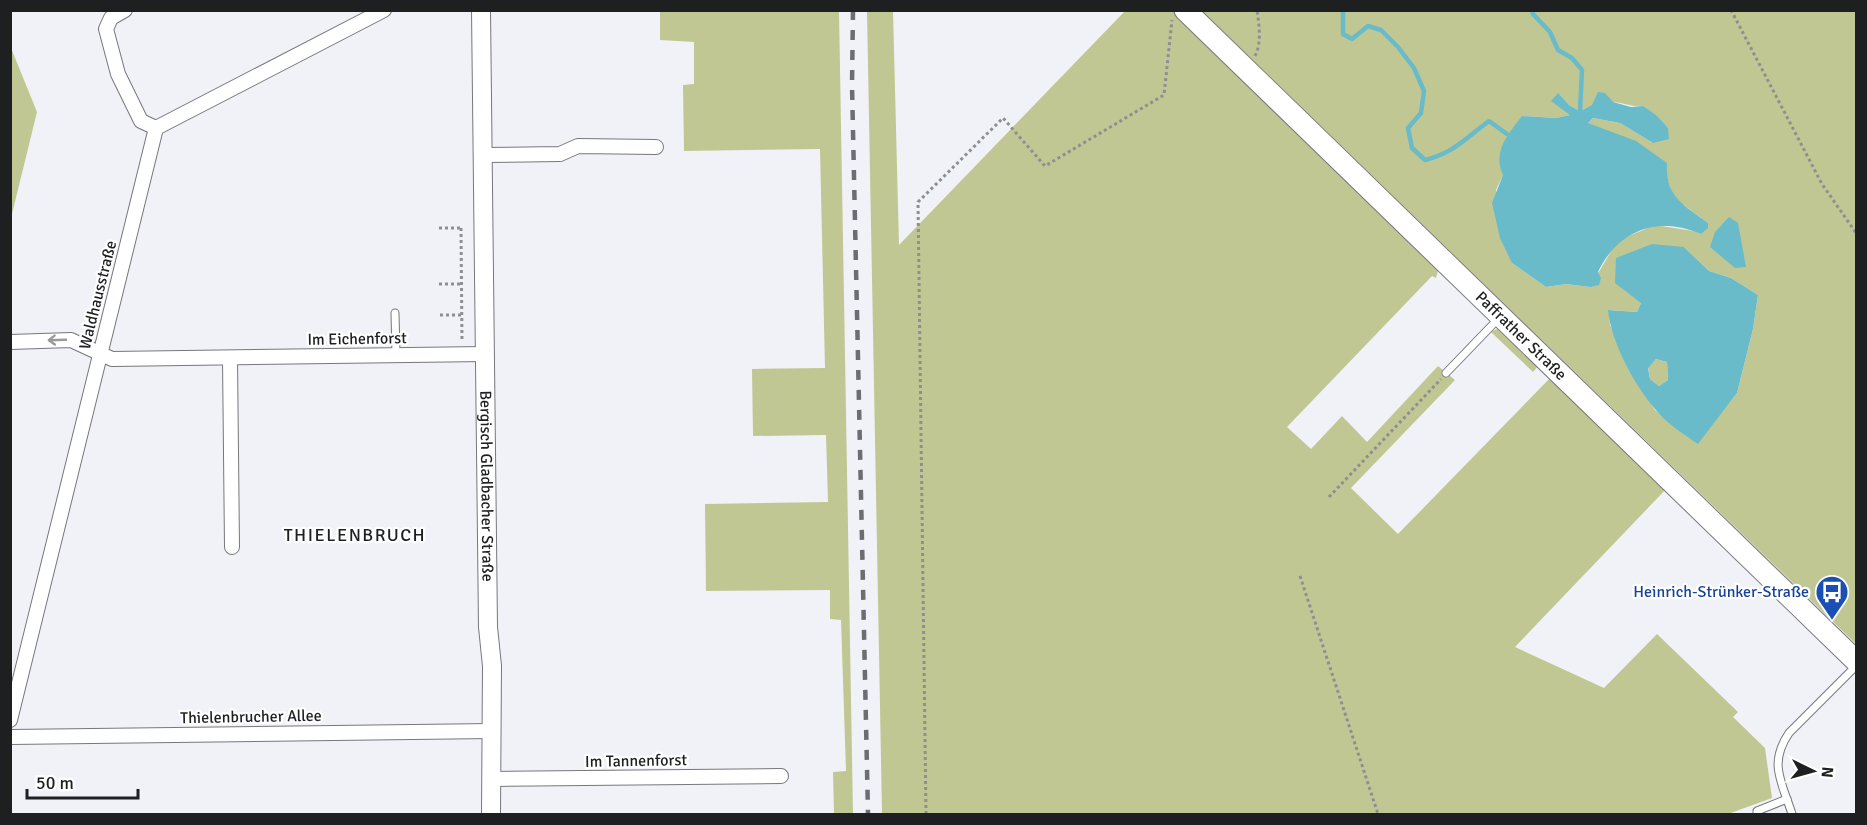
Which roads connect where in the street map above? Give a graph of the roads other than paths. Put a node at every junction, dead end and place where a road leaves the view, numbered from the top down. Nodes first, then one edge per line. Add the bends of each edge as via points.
1 (125, 10) edge
2 (384, 10) edge
3 (481, 10) edge
4 (1185, 10) edge
5 (156, 128) junction
6 (656, 147) dead end
7 (483, 155) junction
8 (395, 313) dead end
9 (1500, 316) junction
10 (10, 342) edge
11 (485, 354) junction
12 (100, 355) junction
13 (396, 356) junction
14 (230, 358) junction
15 (1446, 373) road end
16 (232, 547) dead end
17 (1857, 660) edge
18 (1857, 666) edge
19 (10, 720) edge
20 (492, 732) junction
21 (10, 737) edge
22 (781, 776) dead end
23 (492, 779) junction
24 (1787, 799) junction
25 (491, 814) edge
26 (1757, 814) edge
27 (1792, 814) edge

1 - 5 street via 111,18 106,29 118,74 141,121
2 - 5 street
3 - 7 main road, Bergisch Gladbacher Straße
4 - 9 main road, Paffrather Straße
5 - 12 street, Waldhausstraße
6 - 7 street via 578,146 560,154
7 - 11 main road, Bergisch Gladbacher Straße
8 - 13 lane
9 - 15 lane
9 - 17 main road, Paffrather Straße
12 -> 10 street, Im Eichenforst via 71,340
11 - 13 street, Im Eichenforst
11 - 20 main road, Bergisch Gladbacher Straße
12 - 14 street, Im Eichenforst via 112,359
12 - 19 street, Waldhausstraße
13 - 14 street, Im Eichenforst
14 - 16 street
18 - 24 lane via 1783,741 1777,768
20 - 21 street, Thielenbrucher Allee
20 - 23 main road, Bergisch Gladbacher Straße
22 - 23 street, Im Tannenforst
23 - 25 main road, Bergisch Gladbacher Straße
24 - 26 lane
24 - 27 lane

